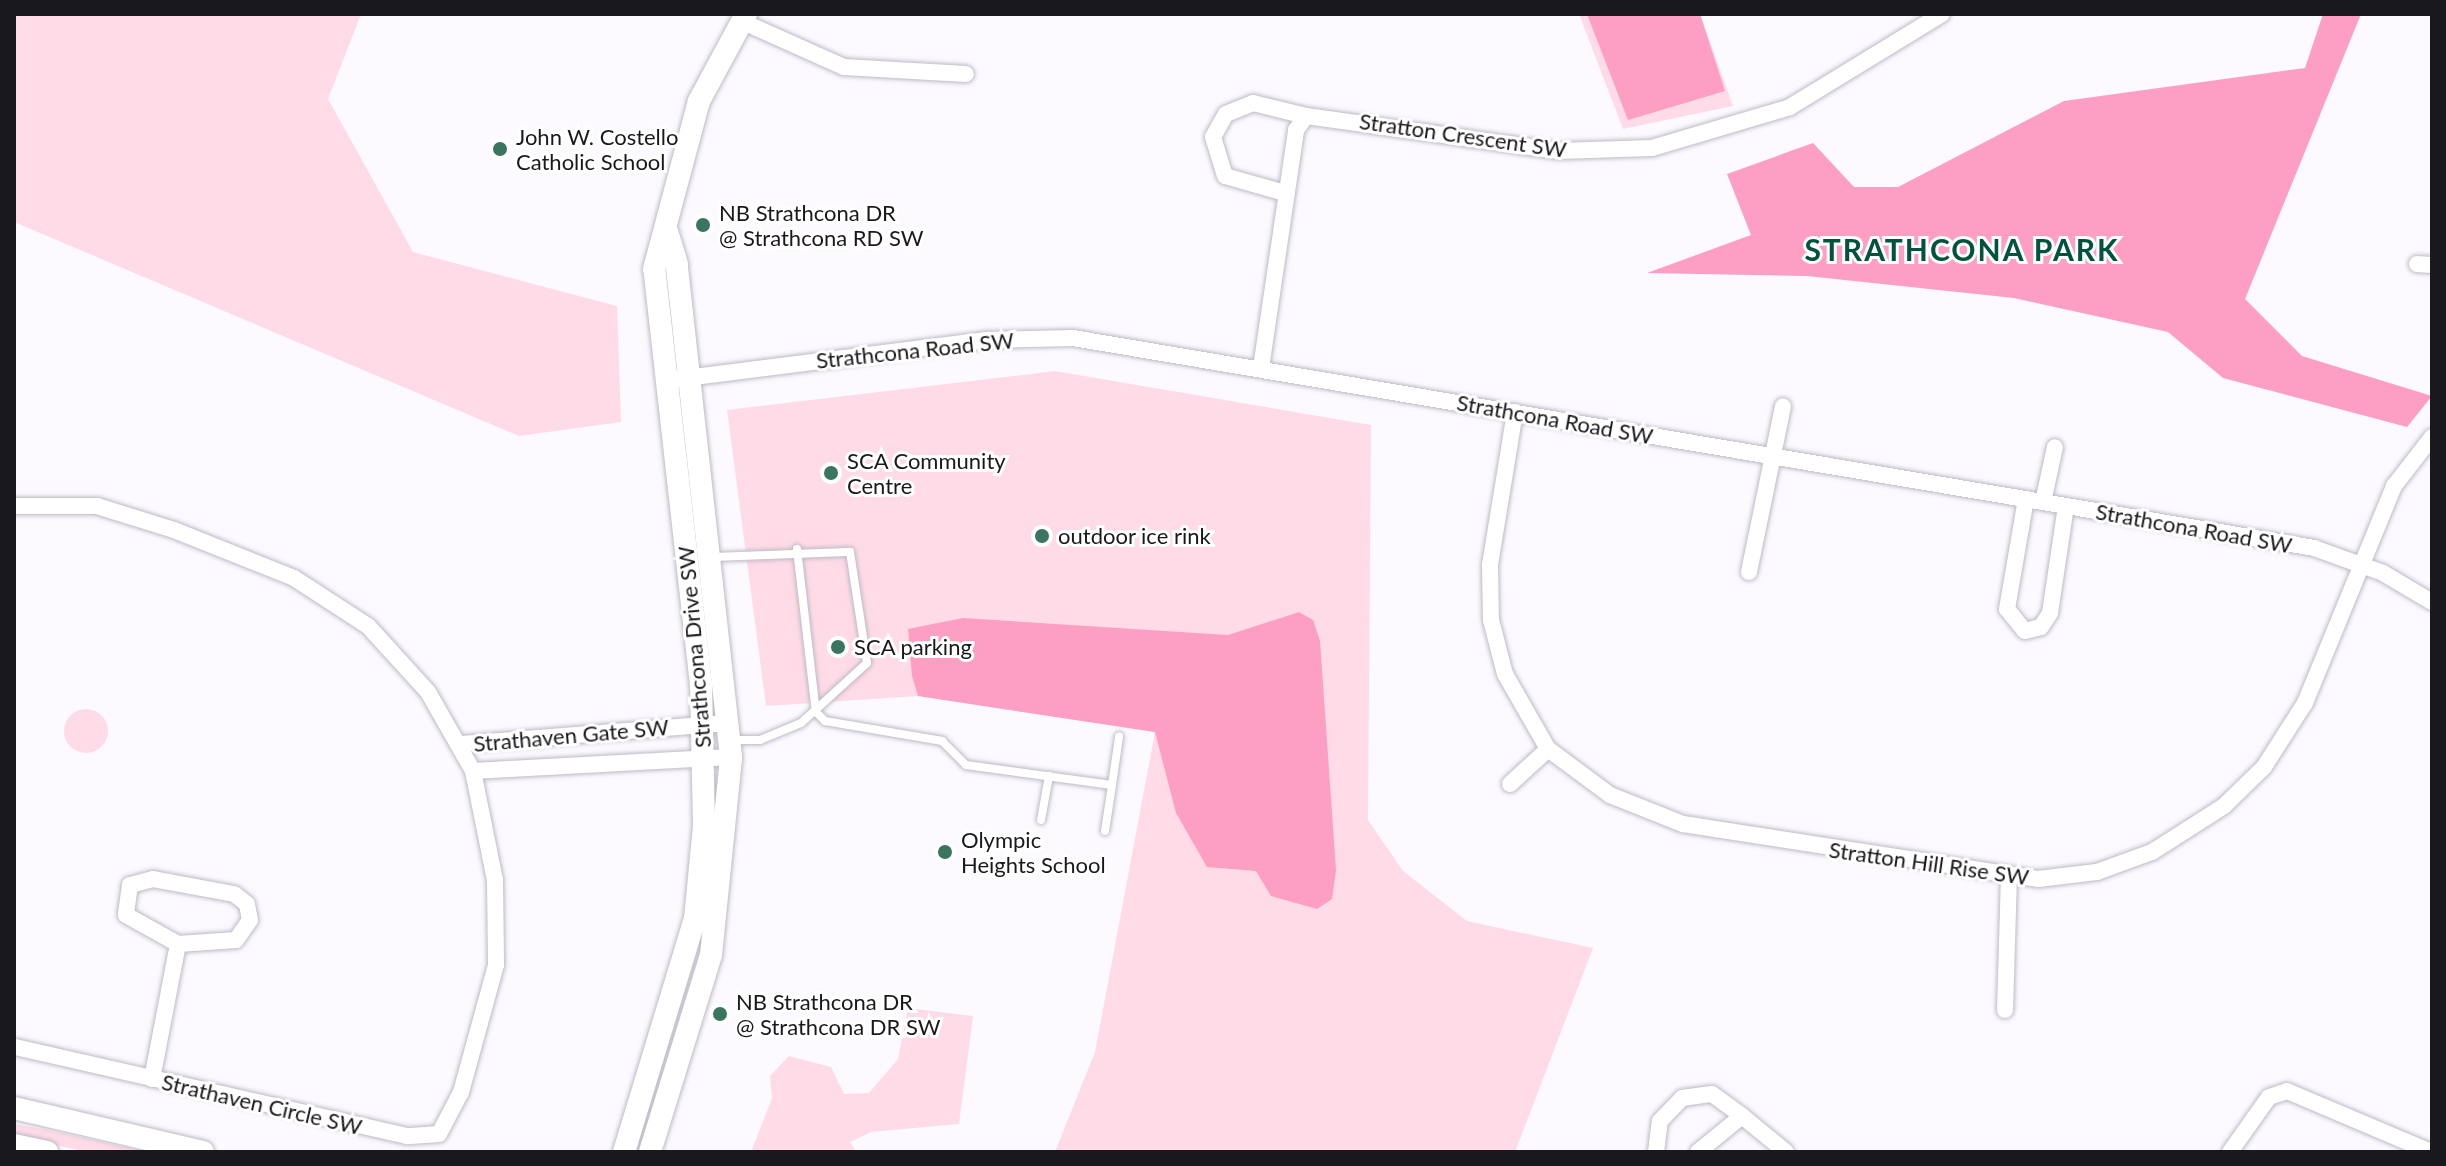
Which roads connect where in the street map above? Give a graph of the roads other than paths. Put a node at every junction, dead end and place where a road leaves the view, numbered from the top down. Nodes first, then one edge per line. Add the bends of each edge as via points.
1 (1942, 14) edge
2 (744, 18) edge
3 (966, 74) dead end
4 (1306, 116) junction
5 (1285, 193) junction
6 (667, 231) junction
7 (1261, 368) junction
8 (688, 377) junction
9 (664, 381) junction
10 (1783, 406) dead end
11 (1515, 412) junction
12 (2432, 437) edge
13 (2055, 447) dead end
14 (1773, 454) junction
15 (2026, 499) junction
16 (2043, 502) junction
17 (14, 506) edge
18 (2066, 506) junction
19 (797, 549) junction
20 (710, 557) junction
21 (2360, 563) junction
22 (1749, 572) dead end
23 (2432, 602) edge
24 (816, 712) junction
25 (703, 724) junction
26 (1119, 737) dead end
27 (730, 740) junction
28 (462, 744) junction
29 (1548, 749) junction
30 (704, 756) junction
31 (473, 771) junction
32 (1049, 776) junction
33 (1510, 784) dead end
34 (1112, 785) junction
35 (1041, 820) dead end
36 (1105, 831) dead end
37 (2009, 878) junction
38 (178, 944) junction
39 (2005, 1010) dead end
40 (14, 1047) edge
41 (152, 1079) junction
42 (14, 1108) edge
43 (639, 1116) junction
44 (1742, 1116) junction
45 (14, 1145) edge
46 (47, 1152) edge
47 (203, 1152) edge
48 (611, 1152) edge
49 (624, 1152) edge
50 (650, 1152) edge
51 (1656, 1152) edge
52 (1698, 1152) edge
53 (1786, 1152) edge
54 (2230, 1152) edge
55 (2431, 1152) edge

1 - 4 street, Stratton Crescent SW via 1790,107 1652,148 1558,151
2 - 3 street via 844,67
2 - 6 street, Strathcona Drive SW via 688,130
4 - 5 street via 1296,130
4 - 5 street, Stratton Crescent SW via 1253,103 1226,114 1213,137 1214,158 1233,183
5 - 7 street
6 - 8 street, Strathcona Drive SW via 677,264
6 - 9 street, Strathcona Drive SW via 654,269
7 - 8 street, Strathcona Road SW via 1073,338
7 - 11 street, Strathcona Road SW
8 - 9 street, Strathcona Road SW
8 - 20 street, Strathcona Drive SW
9 - 25 street, Strathcona Drive SW
10 - 14 street
11 - 14 street, Strathcona Road SW
11 - 29 street, Stratton Hill Rise SW via 1490,565 1491,620 1505,674
12 - 21 street via 2402,473
13 - 16 street
14 - 15 street, Strathcona Road SW
14 - 22 street
15 - 16 street, Strathcona Road SW
15 - 18 street via 2007,609 2025,631 2041,627 2050,613
16 - 18 street, Strathcona Road SW
17 - 28 street, Strathaven Circle SW via 97,506 294,578 368,626 428,692
18 - 21 street, Strathcona Road SW via 2314,548
19 - 20 lane
19 - 24 lane
19 - 24 lane via 850,552 866,648 865,671
20 - 27 street, Strathcona Drive SW
21 - 23 street, Strathcona Road SW
21 - 37 street, Stratton Hill Rise SW via 2294,724 2224,806 2125,864 2068,877
24 - 27 lane via 777,735
24 - 32 lane via 825,721 942,741 966,765
25 - 27 street, Strathaven Gate SW
25 - 28 street, Strathaven Gate SW
25 - 30 street, Strathcona Drive SW
26 - 34 lane
27 - 30 street, Strathaven Gate SW
27 - 50 street, Strathcona Drive SW via 711,955
28 - 31 street, Strathaven Circle SW
29 - 33 street
29 - 37 street, Stratton Hill Rise SW via 1610,795 1683,824
30 - 31 street, Strathaven Gate SW
30 - 43 street, Strathcona Drive SW via 695,919
31 - 41 street, Strathaven Circle SW via 495,880 496,965 461,1092 439,1134 407,1136
32 - 34 lane
32 - 35 lane
34 - 36 lane
37 - 39 street
38 - 38 street via 236,940 250,920 247,904 234,894 153,879 130,885 126,915
38 - 41 street
40 - 41 street, Strathaven Circle SW
42 - 47 street
43 - 48 street
43 - 49 street, Strathcona Drive SW
44 - 51 street via 1712,1094 1682,1098 1660,1121
44 - 52 street
44 - 53 street via 1757,1121
45 - 46 street
54 - 55 street via 2269,1097 2287,1091

